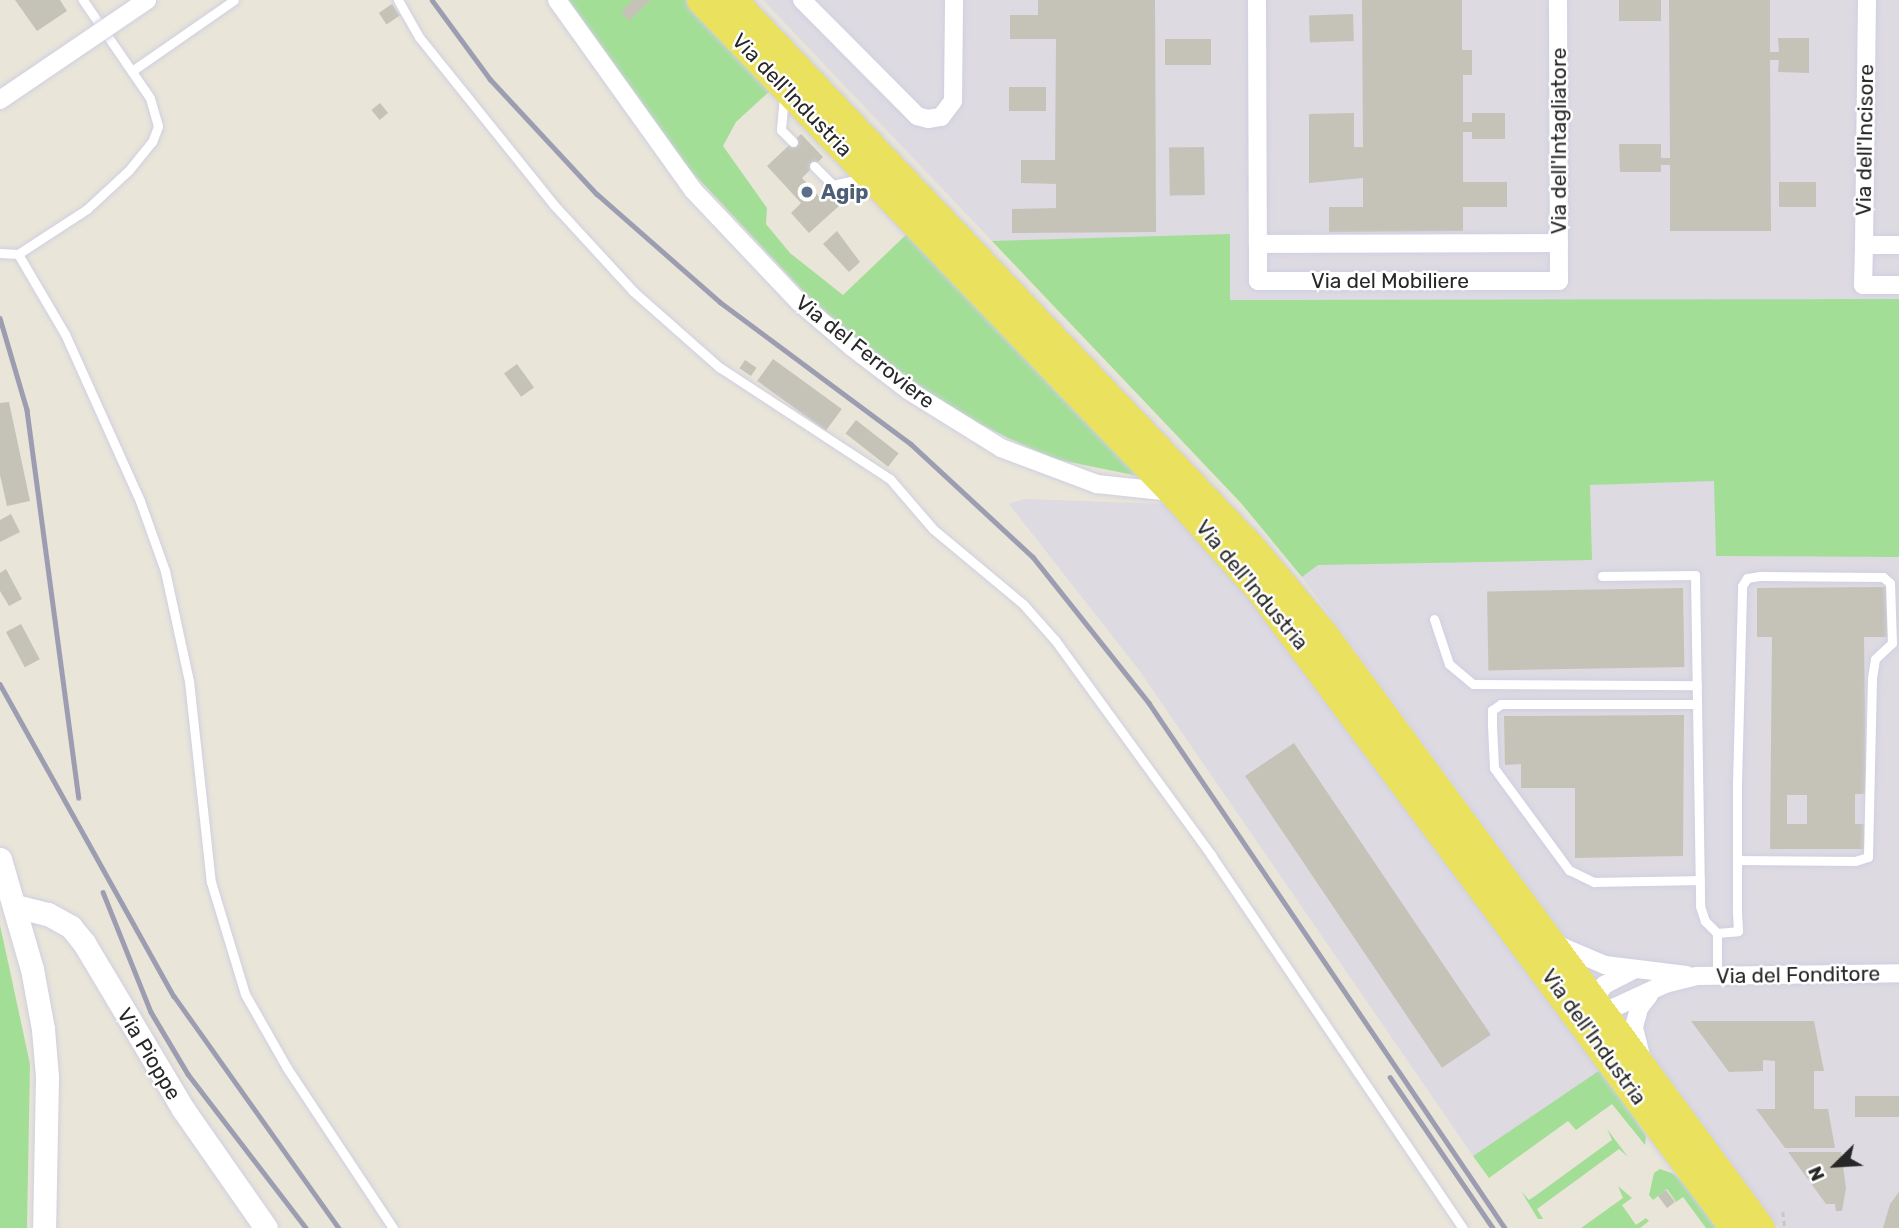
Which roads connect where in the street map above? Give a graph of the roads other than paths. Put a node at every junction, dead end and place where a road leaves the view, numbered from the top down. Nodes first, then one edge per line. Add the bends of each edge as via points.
1 (83, 0) edge
2 (147, 0) edge
3 (234, 0) edge
4 (398, 0) edge
5 (557, 0) edge
6 (701, 0) edge
7 (733, 0) edge
8 (802, 0) edge
9 (954, 0) edge
10 (1257, 0) edge
11 (1558, 0) edge
12 (1867, 0) edge
13 (132, 71) junction
14 (784, 87) junction
15 (0, 100) edge
16 (793, 142) dead end
17 (814, 166) dead end
18 (869, 176) junction
19 (1559, 243) junction
20 (1258, 244) junction
21 (1864, 245) junction
22 (1899, 245) edge
23 (0, 253) edge
24 (18, 254) junction
25 (1559, 281) joint
26 (1899, 285) edge
27 (1172, 492) junction
28 (1602, 576) dead end
29 (1434, 619) dead end
30 (1697, 685) junction
31 (1697, 704) junction
32 (0, 859) edge
33 (1737, 860) junction
34 (1700, 880) junction
35 (15, 906) junction
36 (1717, 933) junction
37 (1549, 940) junction
38 (1637, 969) junction
39 (1899, 973) edge
40 (1717, 975) junction
41 (1696, 976) junction
42 (1655, 989) junction
43 (1593, 1011) junction
44 (1651, 1078) junction
45 (1772, 1220) edge
46 (44, 1228) edge
47 (266, 1228) edge
48 (393, 1228) edge
49 (1463, 1228) edge
50 (1734, 1228) edge

1 - 13 lane
2 - 15 street, bridge
3 - 13 lane
4 - 49 lane via 419,37 539,186 633,291 719,367 890,479 933,529 1023,604 1055,640 1203,844
5 - 27 street, Via del Ferroviere via 694,190 799,302 852,347 908,390 1001,448 1097,484
6 - 14 main road, Via dell'Industria
7 - 37 main road, Via dell'Industria via 1253,549 1324,634
8 - 9 street via 917,116 928,119 942,117 953,101
10 - 20 street, Via del Mobiliere
11 - 19 street, Via dell'Intagliatore
12 - 21 street, Via dell'Incisore
13 - 24 lane via 155,107 158,127 152,142 87,209
14 - 16 lane via 781,130
14 - 18 main road, Via dell'Industria
17 - 18 lane via 833,186
18 - 27 main road, Via dell'Industria
19 - 20 street, Via del Mobiliere
19 - 25 street, Via dell'Intagliatore
20 - 25 street, Via del Mobiliere via 1258,282
21 - 22 street, Via dell'Incisore
21 - 26 street via 1863,285
23 - 24 lane
24 - 48 lane via 71,346 140,501 165,571 189,681 199,807 211,882 241,983 287,1068
27 - 43 main road, Via dell'Industria via 1304,644
28 - 30 lane via 1695,575
29 - 30 lane via 1449,664 1473,684
30 - 31 lane
31 - 34 lane
31 - 34 lane via 1501,704 1492,710 1492,724 1494,768 1569,870 1594,882
32 - 35 street
33 - 33 lane via 1742,586 1747,578 1759,576 1884,578 1894,590 1892,643 1875,659 1872,679 1868,856 1855,860
33 - 36 lane via 1738,931
34 - 36 lane via 1700,906
35 - 46 street via 32,968 44,1041
35 - 47 street, Via Pioppe via 48,914 71,927 84,943 183,1110
36 - 40 lane
37 - 38 street, Via del Fonditore via 1590,962
37 - 43 main road, Via dell'Industria
38 - 41 street, Via del Fonditore
38 - 43 street via 1611,979
39 - 40 street, Via del Fonditore
40 - 41 street, Via del Fonditore
41 - 42 street, Via del Fonditore
42 - 43 street, Via del Fonditore
42 - 44 street via 1639,1008 1634,1027
43 - 44 main road, Via dell'Industria
43 - 50 main road, Via dell'Industria
44 - 45 main road, Via dell'Industria

